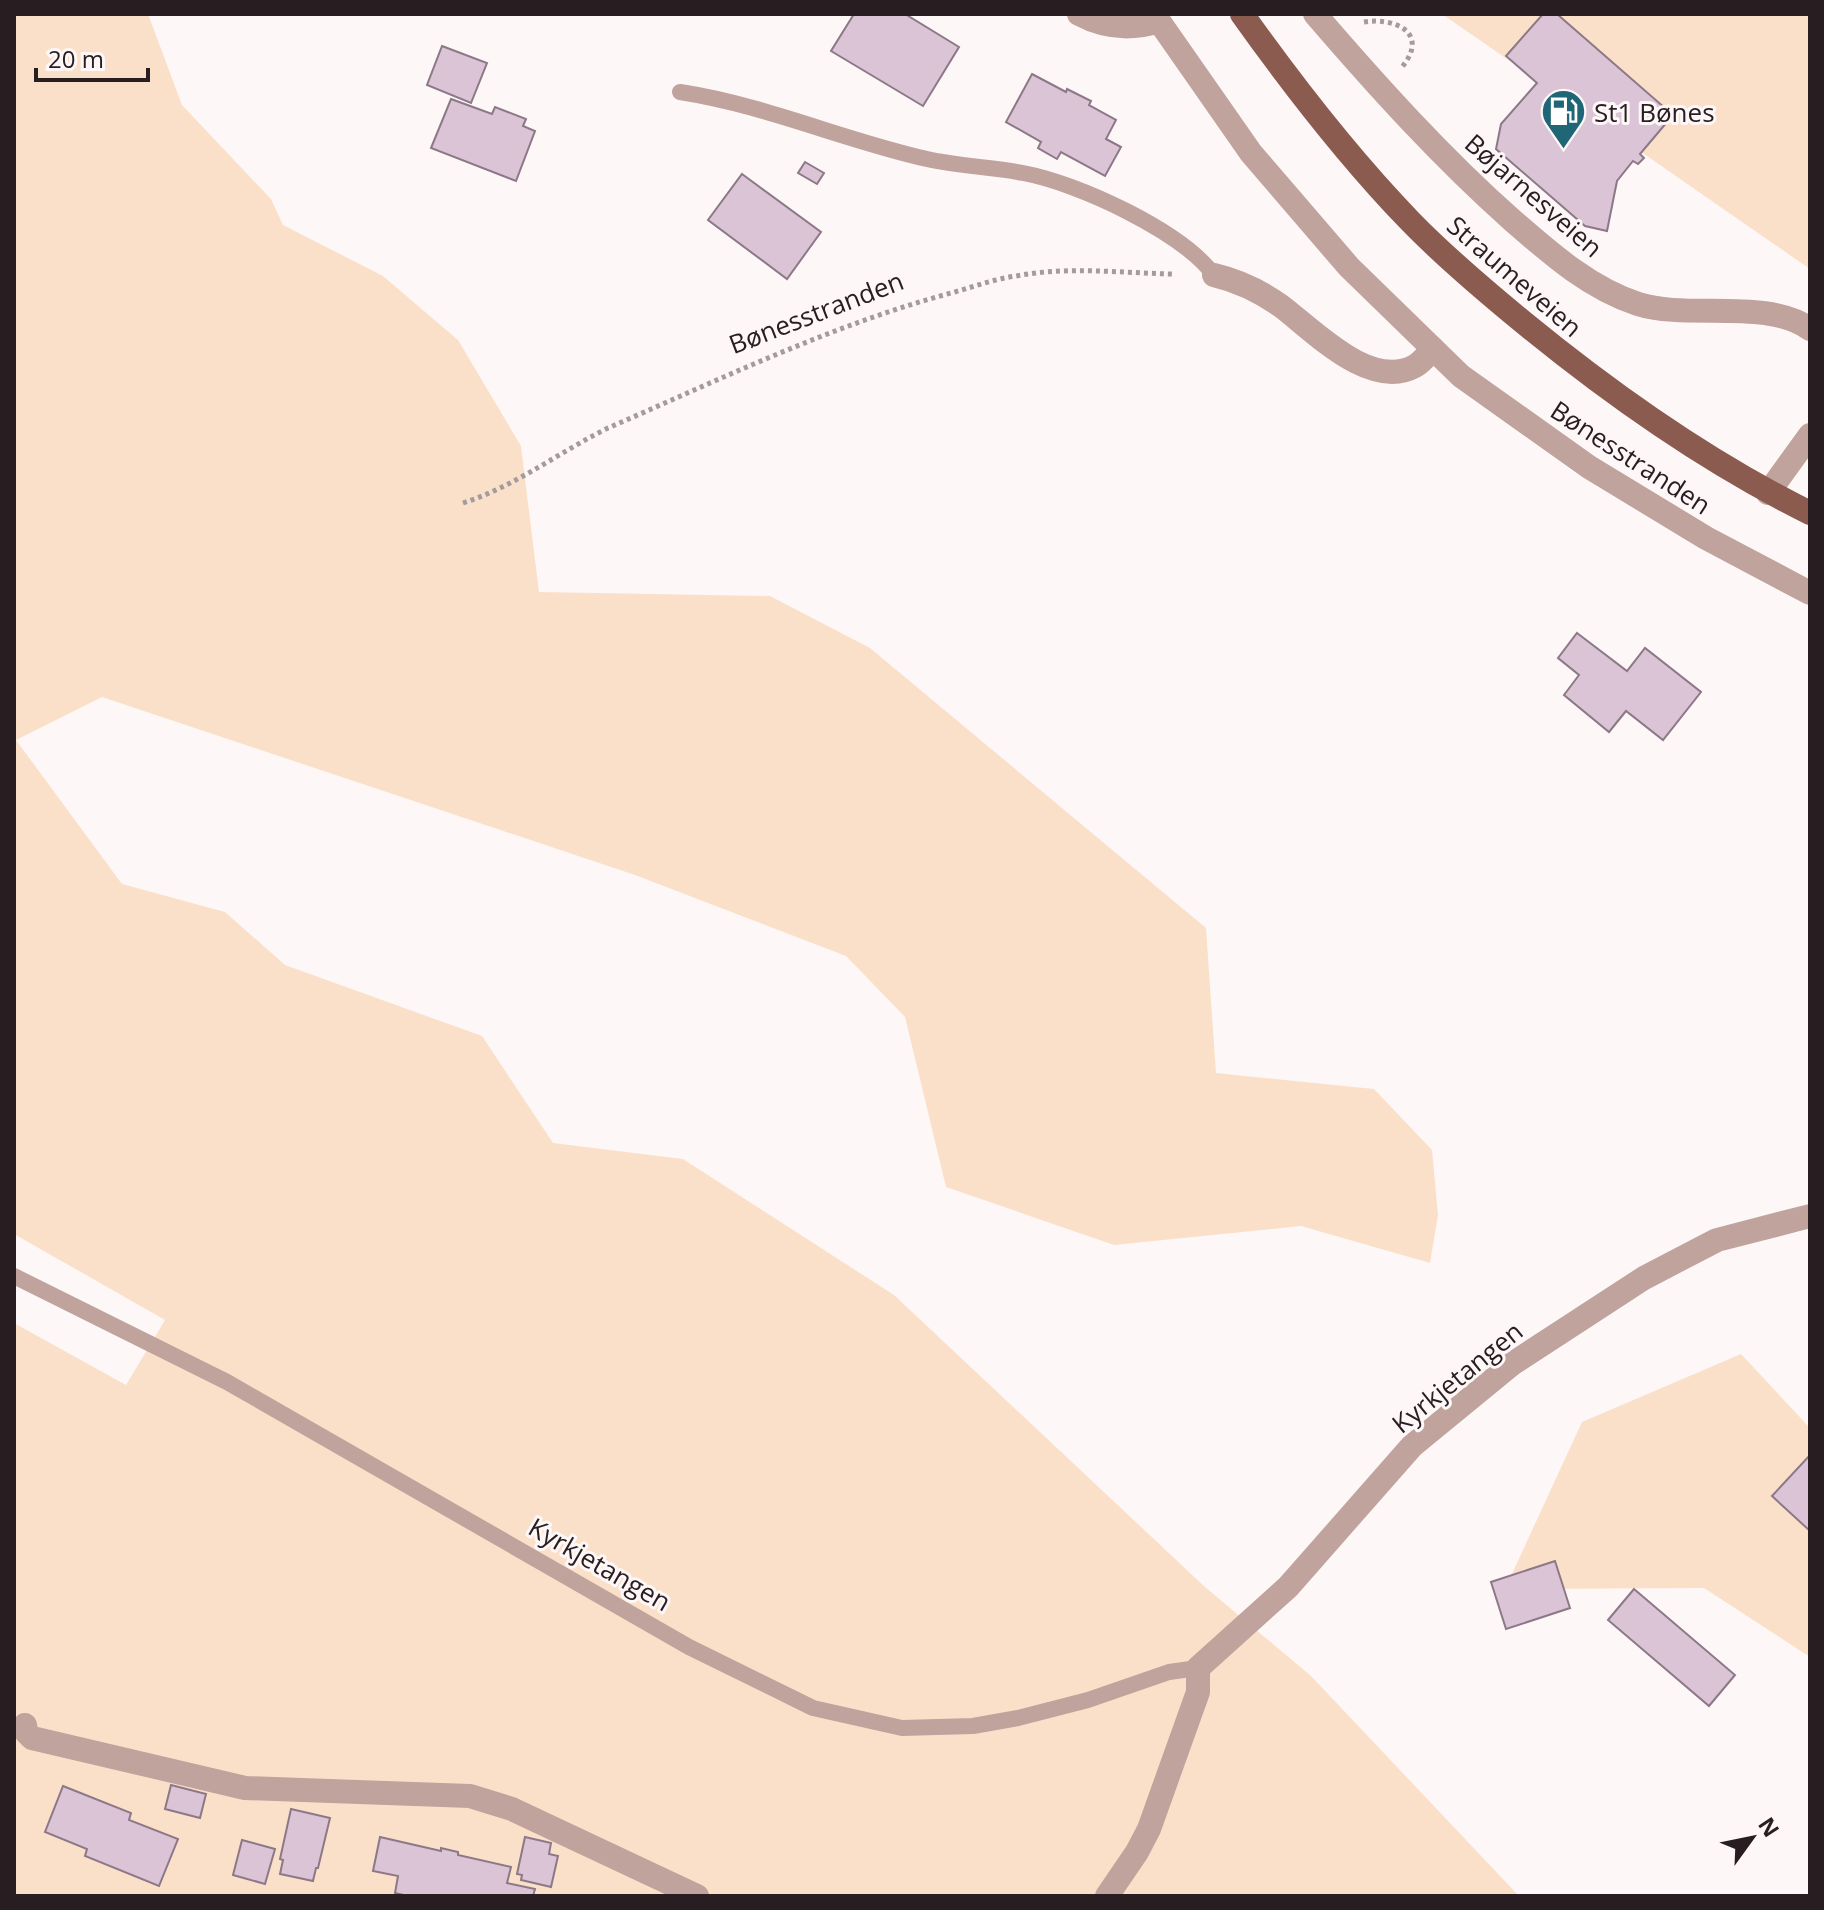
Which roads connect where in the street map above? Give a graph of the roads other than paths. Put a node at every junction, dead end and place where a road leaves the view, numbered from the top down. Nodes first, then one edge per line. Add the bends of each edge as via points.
1 (1079, 14) edge
2 (1242, 14) edge
3 (1315, 14) edge
4 (1157, 18) edge
5 (680, 92) dead end
6 (1214, 275) joint
7 (1810, 329) edge
8 (1433, 349) junction
9 (1810, 435) edge
10 (1768, 493) junction
11 (1810, 513) edge
12 (1810, 593) edge
13 (1810, 1216) edge
14 (14, 1276) edge
15 (1198, 1668) junction
16 (25, 1725) dead end
17 (697, 1896) edge
18 (1107, 1896) edge

1 - 4 street, Bønesstranden via 1100,25 1142,27
2 - 10 main road, Straumeveien via 1335,138 1411,222 1475,282 1582,370
3 - 7 street, Bøjarnesveien via 1482,194 1596,285 1639,304 1779,316
4 - 8 street, Bønesstranden via 1251,153 1349,267
5 - 6 lane via 742,103 927,159 1026,173 1082,190 1176,241
6 - 8 street via 1252,288 1365,366 1415,366
8 - 12 street, Bønesstranden via 1461,376 1589,467
9 - 10 street
10 - 11 main road, Straumeveien
13 - 15 street, Kyrkjetangen via 1717,1240 1644,1278 1512,1364 1412,1446 1288,1587
14 - 15 lane, Kyrkjetangen via 227,1382 689,1647 813,1708 902,1728 973,1726
15 - 18 street via 1198,1692 1149,1829
16 - 17 street via 32,1738 245,1788 470,1796 512,1809

